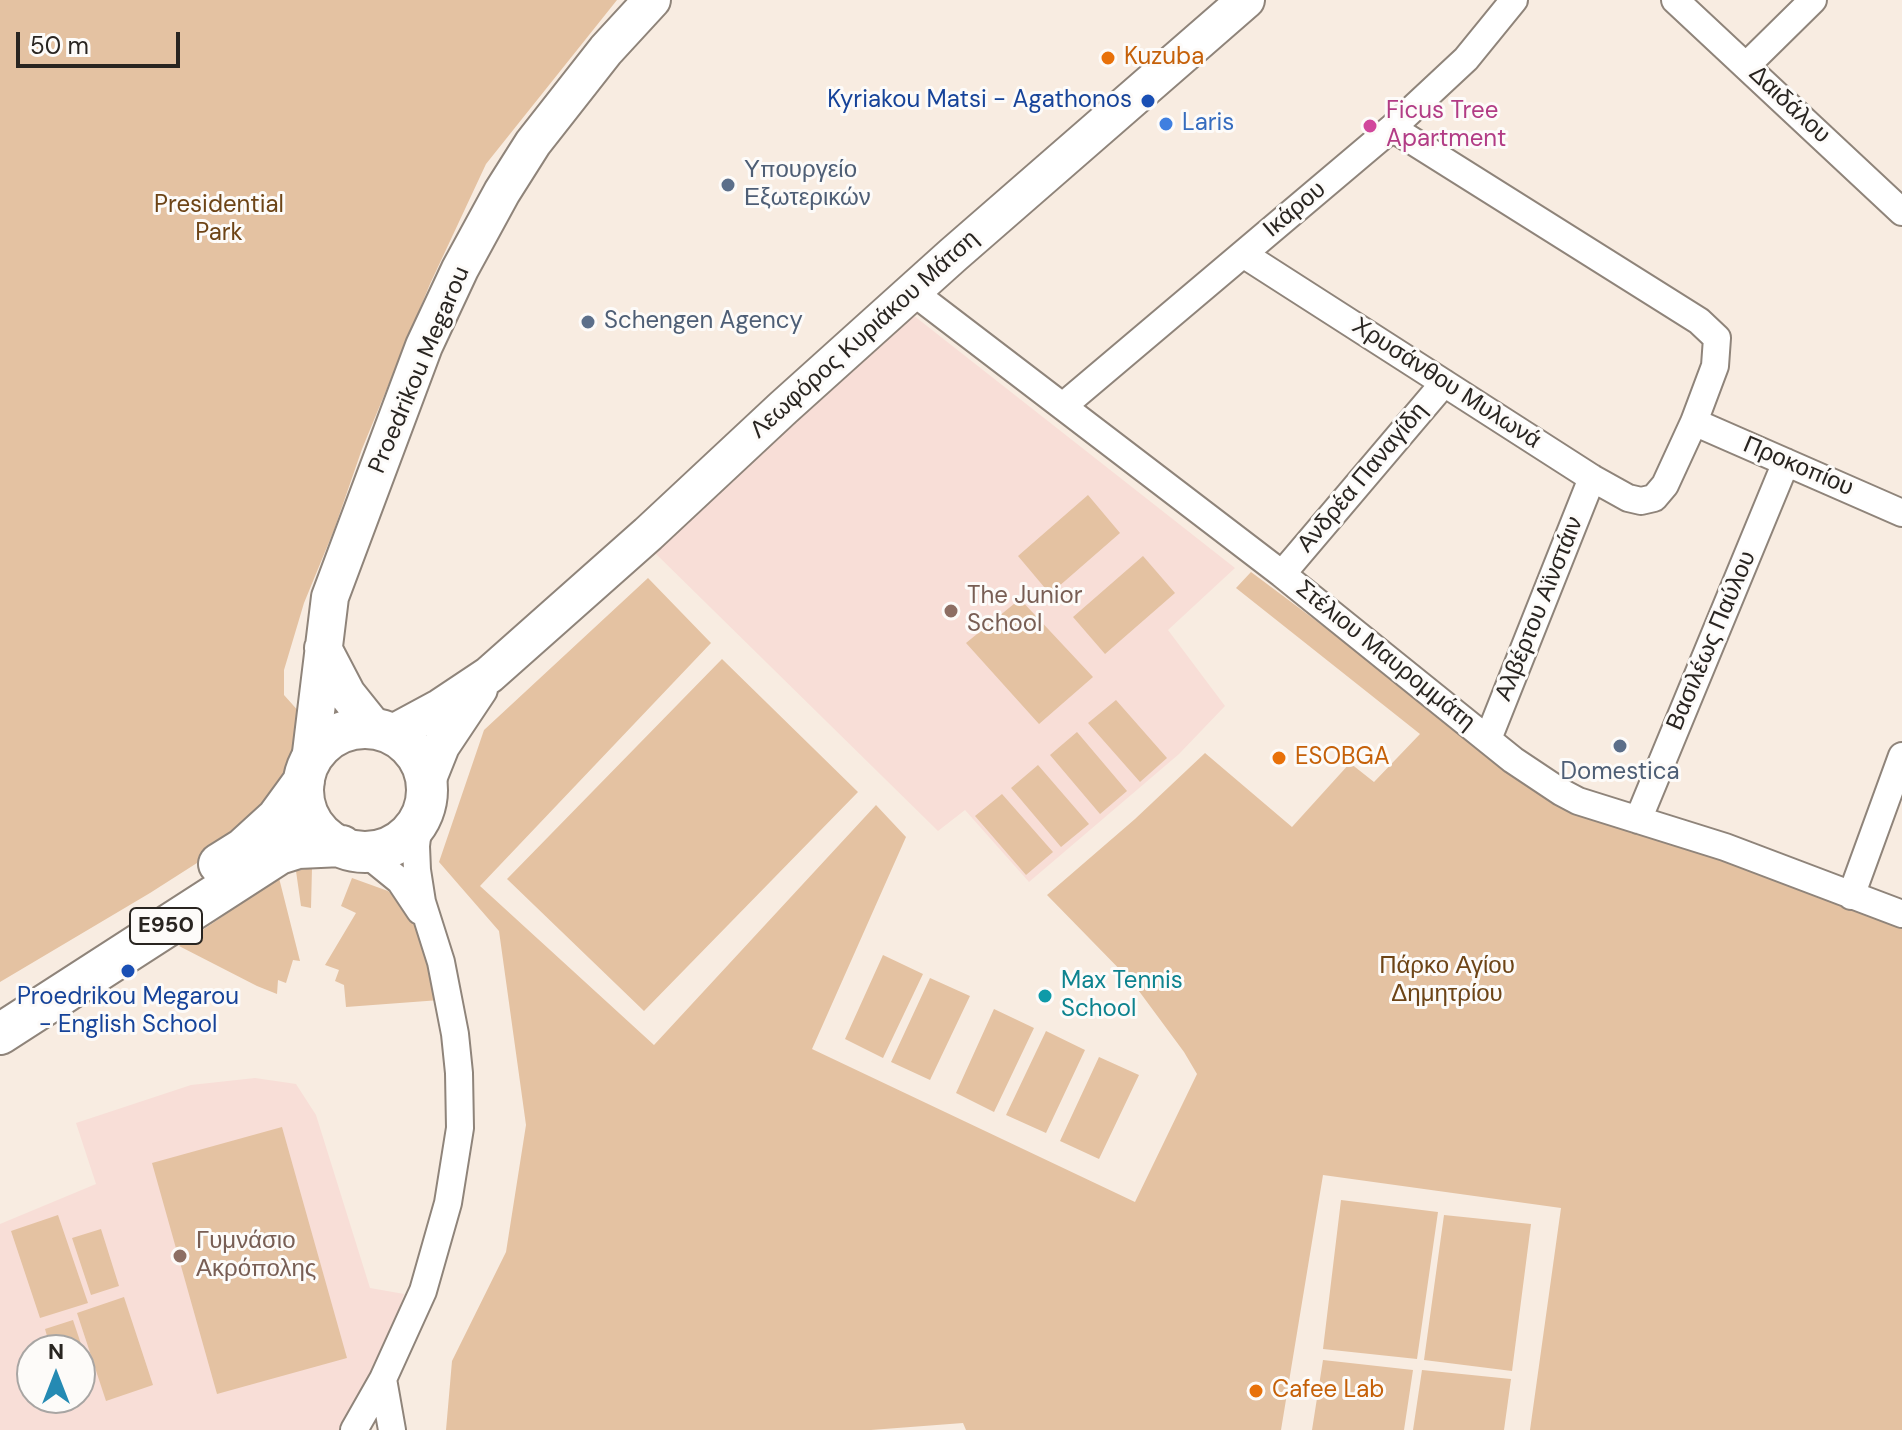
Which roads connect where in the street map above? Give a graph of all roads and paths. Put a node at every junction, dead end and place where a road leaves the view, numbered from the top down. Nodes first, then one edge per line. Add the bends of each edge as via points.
1 (652, 0) edge
2 (1246, 0) edge
3 (1514, 0) edge
4 (1675, 0) edge
5 (1813, 0) edge
6 (1747, 65) junction
7 (1392, 128) junction
8 (1898, 201) edge
9 (1243, 254) junction
10 (913, 292) junction
11 (1444, 383) junction
12 (1063, 406) junction
13 (1694, 422) junction
14 (1786, 462) junction
15 (1592, 478) junction
16 (1902, 513) edge
17 (1282, 574) junction
18 (323, 648) junction
19 (489, 675) junction
20 (383, 731) junction
21 (1488, 739) junction
22 (1902, 756) edge
23 (307, 771) junction
24 (427, 781) junction
25 (419, 820) junction
26 (1638, 820) junction
27 (352, 849) junction
28 (1851, 896) junction
29 (1902, 914) edge
30 (434, 939) junction
31 (0, 1007) edge
32 (0, 1034) edge
33 (383, 1379) junction
34 (354, 1430) edge
35 (392, 1430) edge

1 - 18 main road, Proedrikou Megarou / E950 via 533,143 460,269 424,346 337,576
2 - 10 main road, Λεωφόρος Κυριάκου Μάτση
3 - 7 street, Ικάρου via 1466,59
4 - 6 street, Δαιδάλου
5 - 6 street
6 - 8 street, Δαιδάλου
7 - 9 street, Ικάρου
7 - 13 street via 1699,321 1717,338 1715,366
9 - 11 street, Χρυσάνθου Μυλωνά
9 - 12 street, Ικάρου
10 - 12 street, Στέλιου Μαυρομμάτη
10 - 19 main road, Λεωφόρος Κυριάκου Μάτση
11 - 15 street, Χρυσάνθου Μυλωνά
11 - 17 street, Ανδρέα Παναγίδη
12 - 17 street, Στέλιου Μαυρομμάτη
13 - 14 street, Προκοπίου
13 - 15 street, Χρυσάνθου Μυλωνά via 1654,498 1628,498
14 - 16 street, Προκοπίου
14 - 26 street, Βασιλέως Παύλου
15 - 21 street, Αλβέρτου Αϊνστάιν
17 - 21 street, Στέλιου Μαυρομμάτη
18 - 20 main road via 347,694
18 - 23 main road, Proedrikou Megarou / E950
19 - 20 main road, Λεωφόρος Κυριάκου Μάτση via 441,707
19 - 24 main road, Λεωφόρος Κυριάκου Μάτση via 441,746
20 - 23 main road via 334,736
20 - 24 main road via 411,748
21 - 26 street, Στέλιου Μαυρομμάτη via 1561,792
22 - 28 street
23 - 27 main road via 309,815 322,834
23 - 31 main road, E950 via 277,818 243,849
24 - 25 main road
25 - 27 main road via 395,844
25 - 30 street via 417,870
26 - 28 street, Στέλιου Μαυρομμάτη
27 - 30 street via 400,881
27 - 32 main road, E950 via 298,848 270,860
28 - 29 street, Στέλιου Μαυρομμάτη
30 - 33 street via 455,1034 460,1128 436,1252
33 - 34 street
33 - 35 street

